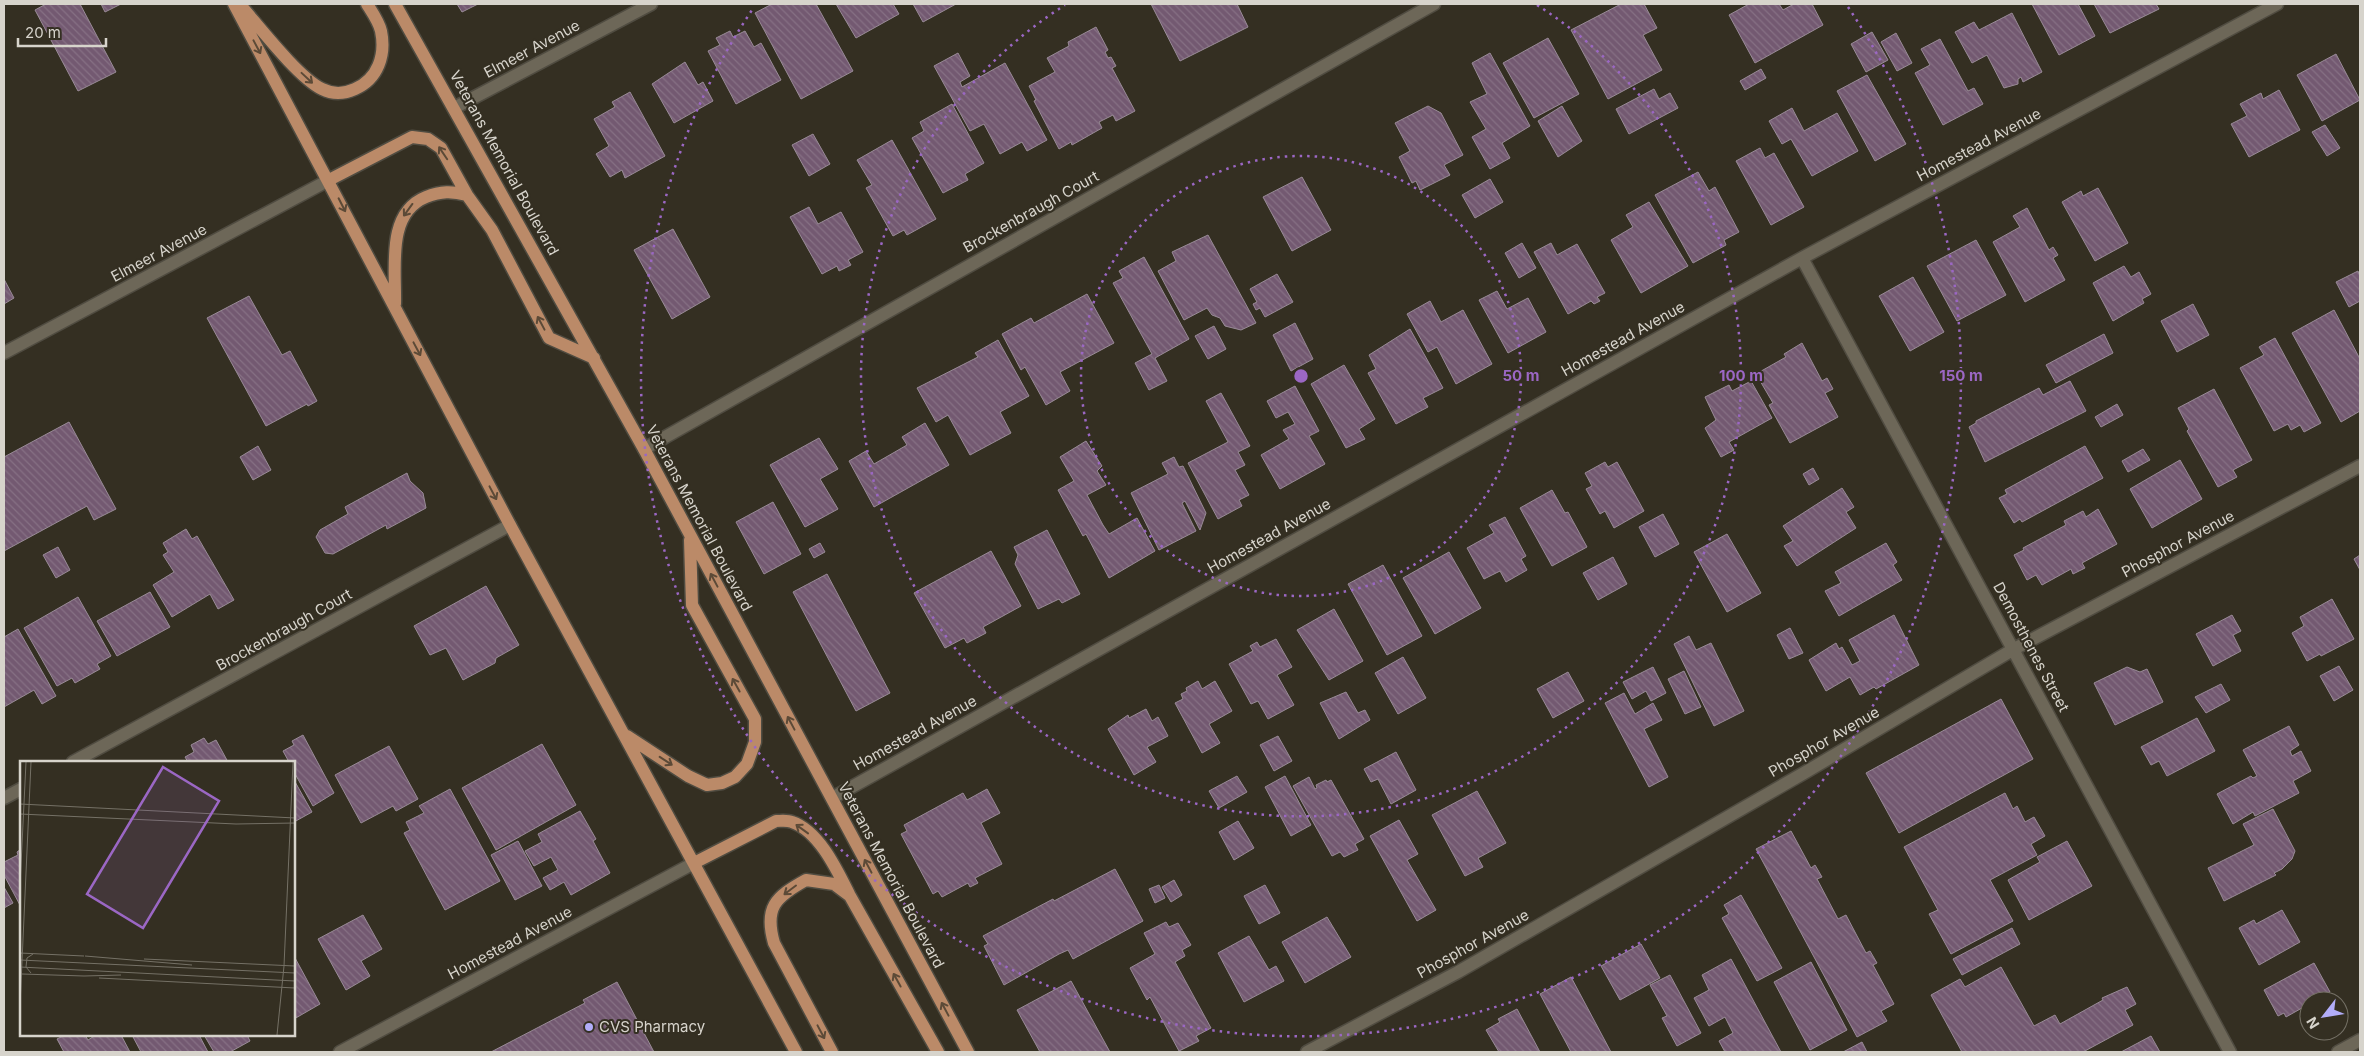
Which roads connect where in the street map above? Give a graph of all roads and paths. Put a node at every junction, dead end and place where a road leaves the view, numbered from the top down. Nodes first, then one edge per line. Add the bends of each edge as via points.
1 (234, 4) edge
2 (238, 4) edge
3 (367, 4) edge
4 (395, 4) edge
5 (651, 4) edge
6 (1434, 4) edge
7 (2277, 4) edge
8 (454, 108) junction
9 (329, 180) junction
10 (467, 195) junction
11 (1802, 258) junction
12 (395, 306) junction
13 (4, 353) edge
14 (594, 358) junction
15 (644, 449) junction
16 (2360, 466) edge
17 (510, 525) junction
18 (690, 536) junction
19 (2014, 649) junction
20 (625, 735) junction
21 (75, 761) edge
22 (20, 790) edge
23 (4, 798) edge
24 (832, 798) junction
25 (694, 863) junction
26 (850, 896) junction
27 (2360, 1040) edge
28 (340, 1052) edge
29 (796, 1052) edge
30 (832, 1052) edge
31 (938, 1052) edge
32 (968, 1052) edge
33 (1306, 1052) edge
34 (2230, 1052) edge
35 (2338, 1052) edge

1 -> 9 main road
2 -> 3 main road via 309,81 331,93 345,93 370,80 379,68 381,30
4 - 8 main road, Veterans Memorial Boulevard
5 - 8 street, Elmeer Avenue
6 - 15 street, Brockenbraugh Court
7 - 11 street, Homestead Avenue
8 - 14 main road, Veterans Memorial Boulevard
10 -> 9 main road via 441,148 428,139 412,136
9 -> 12 main road
9 - 13 street, Elmeer Avenue
10 -> 12 main road via 449,191 430,195 415,201 405,212 396,234
14 -> 10 main road via 549,338 492,230
11 - 19 street, Demosthenes Street
11 - 24 street, Homestead Avenue
12 -> 17 main road
14 - 15 main road, Veterans Memorial Boulevard
15 - 18 main road, Veterans Memorial Boulevard
16 - 19 street, Phosphor Avenue
17 - 20 main road
17 - 21 street, Brockenbraugh Court
20 -> 18 main road via 688,776 707,784 735,778 748,764 756,742 755,719 692,604
24 -> 18 main road, Veterans Memorial Boulevard
19 - 33 street, Phosphor Avenue via 1458,972
19 - 34 street, Demosthenes Street
20 - 25 main road
22 - 23 street
32 -> 24 main road, Veterans Memorial Boulevard
26 -> 25 main road via 829,855 805,828 791,822 776,820
25 - 28 street, Homestead Avenue
25 - 29 main road
26 -> 30 main road via 834,884 806,880 780,898 769,914 774,944
31 -> 26 main road
27 - 35 street

